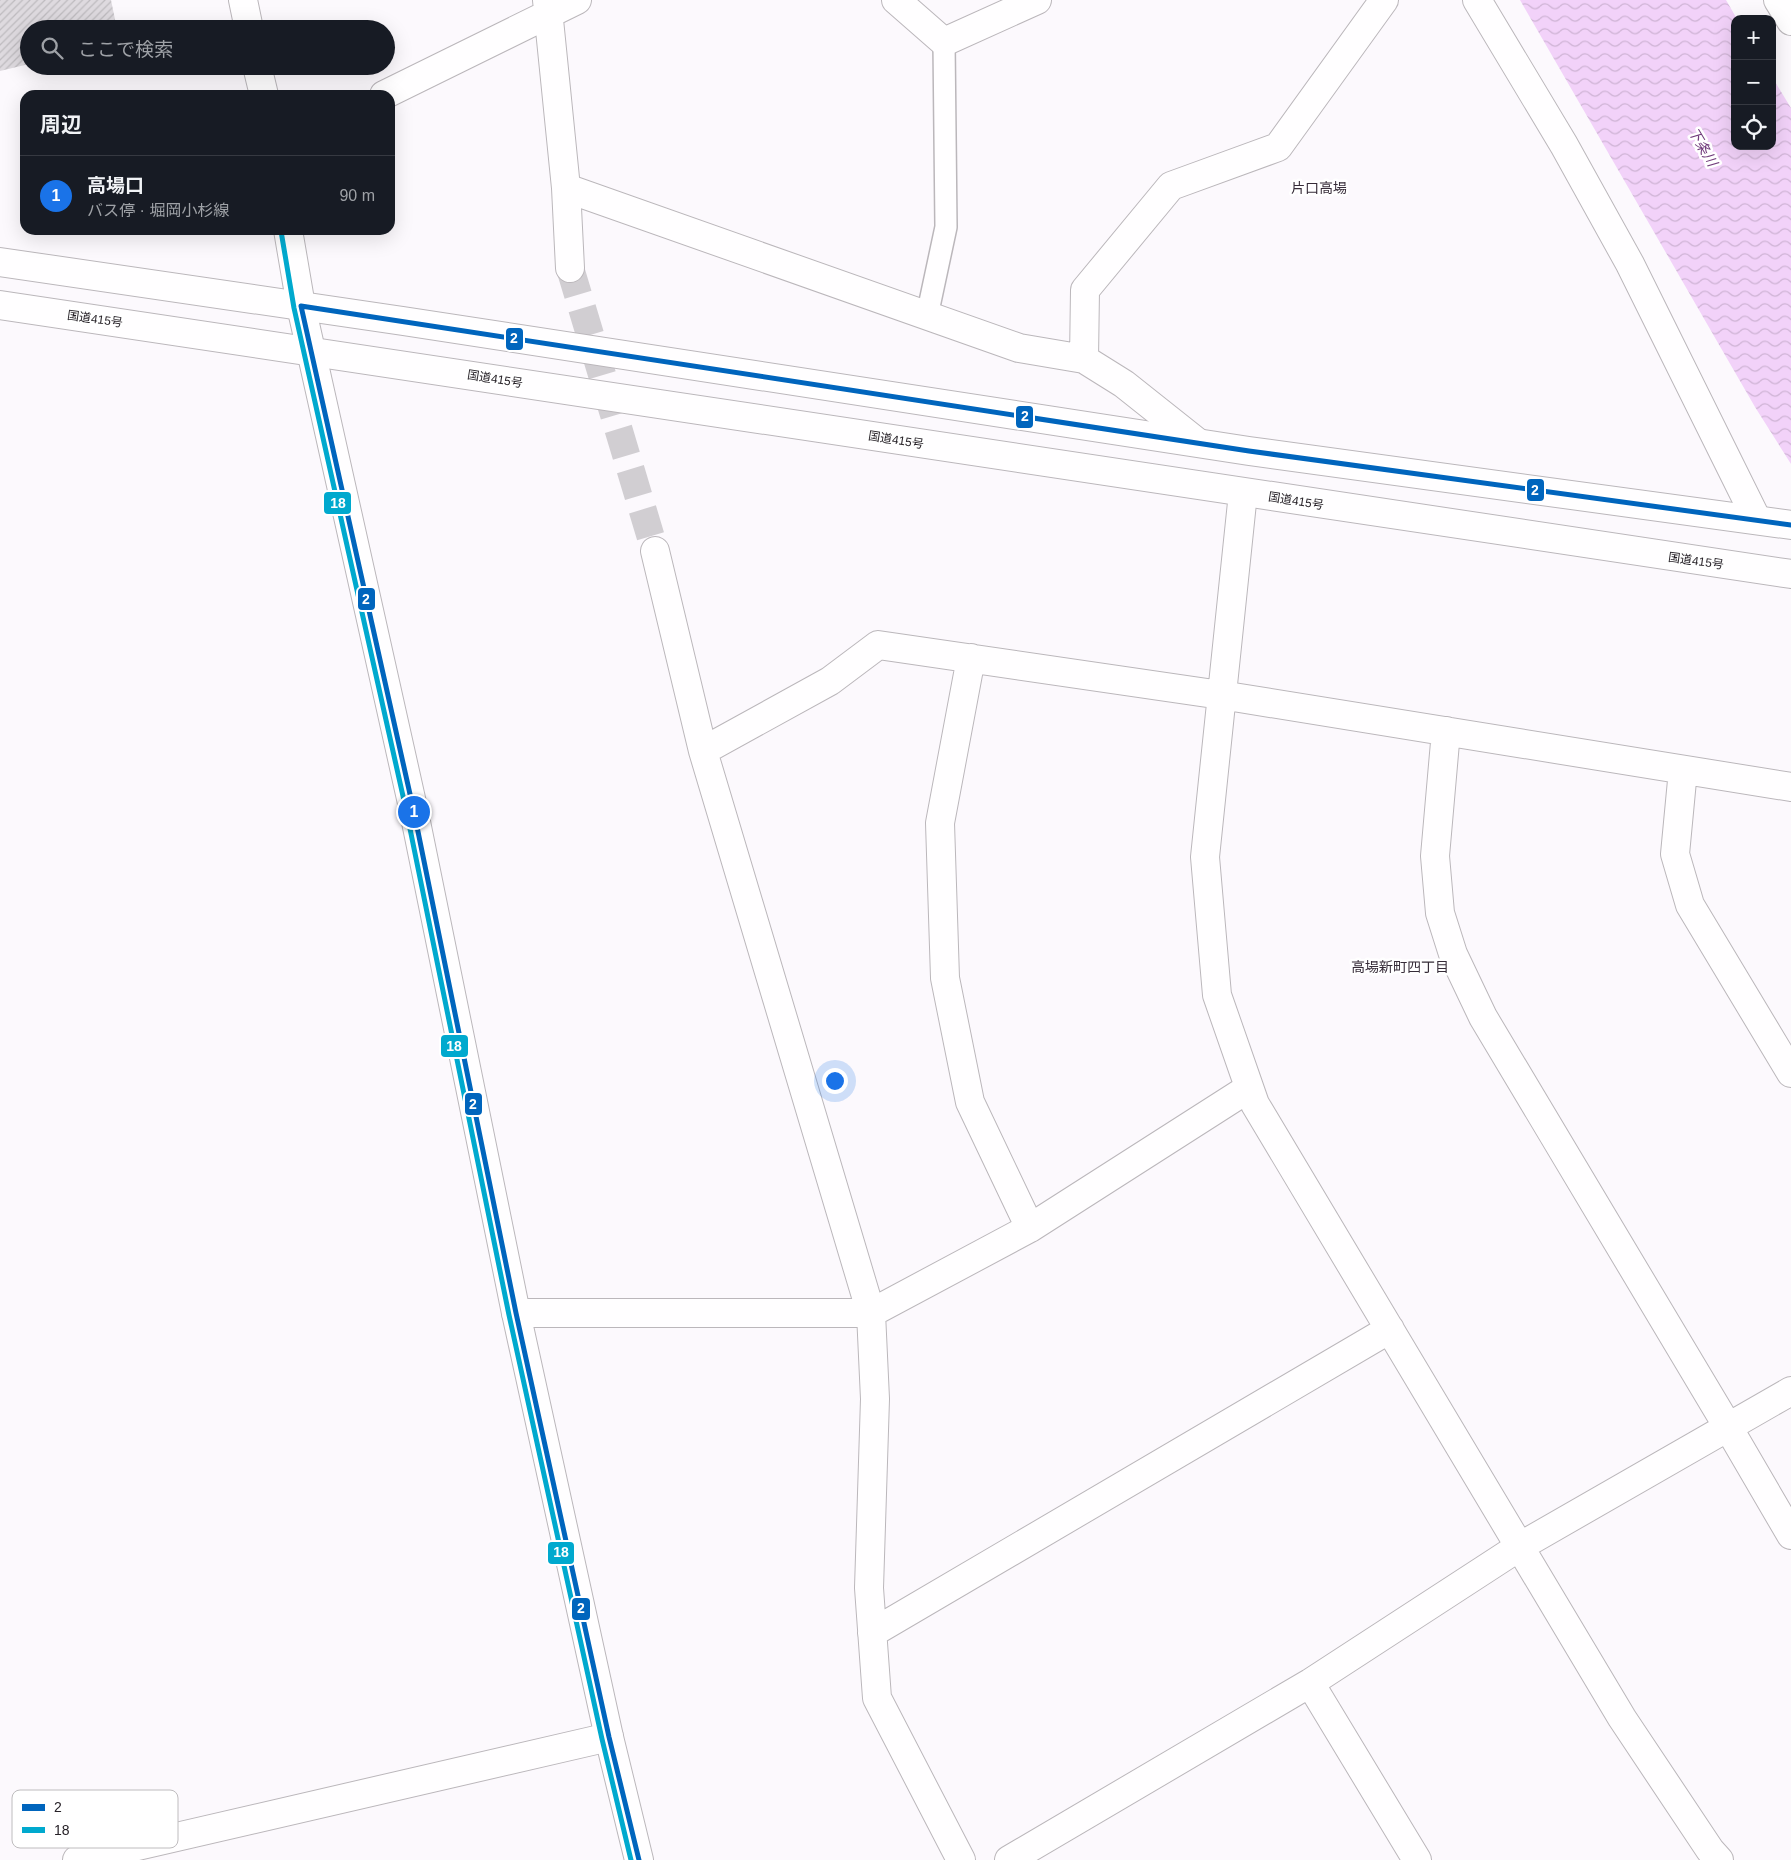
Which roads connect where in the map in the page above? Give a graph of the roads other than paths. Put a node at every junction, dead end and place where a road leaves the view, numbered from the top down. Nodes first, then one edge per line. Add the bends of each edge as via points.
1 (243, 0) edge
2 (577, 0) edge
3 (896, 0) edge
4 (1037, 0) edge
5 (1384, 0) edge
6 (1477, 0) edge
7 (1778, 0) edge
8 (548, 7) edge
9 (247, 20) edge
10 (1791, 21) edge
11 (944, 42) junction
12 (260, 75) edge
13 (263, 90) edge
14 (393, 90) edge
15 (566, 188) junction
16 (289, 235) edge
17 (0, 262) edge
18 (570, 268) tunnel mouth
19 (0, 305) edge
20 (301, 306) junction
21 (927, 316) junction
22 (311, 351) junction
23 (1084, 359) junction
24 (1197, 442) junction
25 (1243, 492) junction
26 (1757, 520) junction
27 (1791, 525) edge
28 (655, 551) tunnel mouth
29 (1791, 574) edge
30 (971, 658) junction
31 (1221, 695) junction
32 (1446, 732) junction
33 (703, 751) junction
34 (1683, 770) junction
35 (1791, 787) edge
36 (1791, 1073) edge
37 (1250, 1088) junction
38 (1030, 1228) junction
39 (516, 1313) junction
40 (871, 1313) junction
41 (1390, 1329) junction
42 (1791, 1391) edge
43 (1728, 1427) junction
44 (1791, 1535) edge
45 (1519, 1547) junction
46 (872, 1633) junction
47 (1310, 1683) junction
48 (609, 1737) junction
49 (178, 1837) edge
50 (129, 1848) edge
51 (77, 1860) edge
52 (639, 1860) edge
53 (962, 1860) edge
54 (1009, 1860) edge
55 (1418, 1860) edge
56 (1719, 1860) edge

1 - 9 main road
2 - 8 main road
3 - 11 main road
4 - 11 main road
5 - 23 main road via 1278,148 1171,186 1085,290
6 - 26 main road via 1564,145 1630,264
7 - 10 main road
8 - 14 main road
8 - 15 main road
11 - 21 lane via 946,227
12 - 13 main road
15 - 18 main road
15 - 21 main road
16 - 20 main road
17 - 20 main road
19 - 22 main road, 国道415号
20 - 22 main road
20 - 24 main road
21 - 23 main road via 1019,348
22 - 25 main road, 国道415号
22 - 39 main road via 414,812
23 - 24 main road via 1124,384
24 - 26 main road
25 - 29 main road, 国道415号
25 - 31 main road
26 - 27 main road
28 - 33 main road
30 - 31 main road
30 - 33 main road via 878,645 830,681
30 - 38 main road via 940,823 945,978 970,1102
31 - 32 main road
31 - 37 main road via 1205,857 1217,995
32 - 34 main road
32 - 43 main road via 1435,856 1440,913 1453,954 1482,1017
33 - 40 main road
34 - 35 main road
34 - 36 main road via 1675,854 1690,905
37 - 38 main road
37 - 41 main road via 1256,1104
38 - 40 main road
39 - 40 main road
39 - 48 main road
40 - 46 main road via 875,1399 869,1588
41 - 45 main road
41 - 46 main road
42 - 43 main road
43 - 44 main road
43 - 45 main road
45 - 47 main road
45 - 56 main road via 1622,1718
46 - 53 main road via 877,1698
47 - 54 main road
47 - 55 main road
48 - 49 main road
48 - 52 main road
50 - 51 main road

